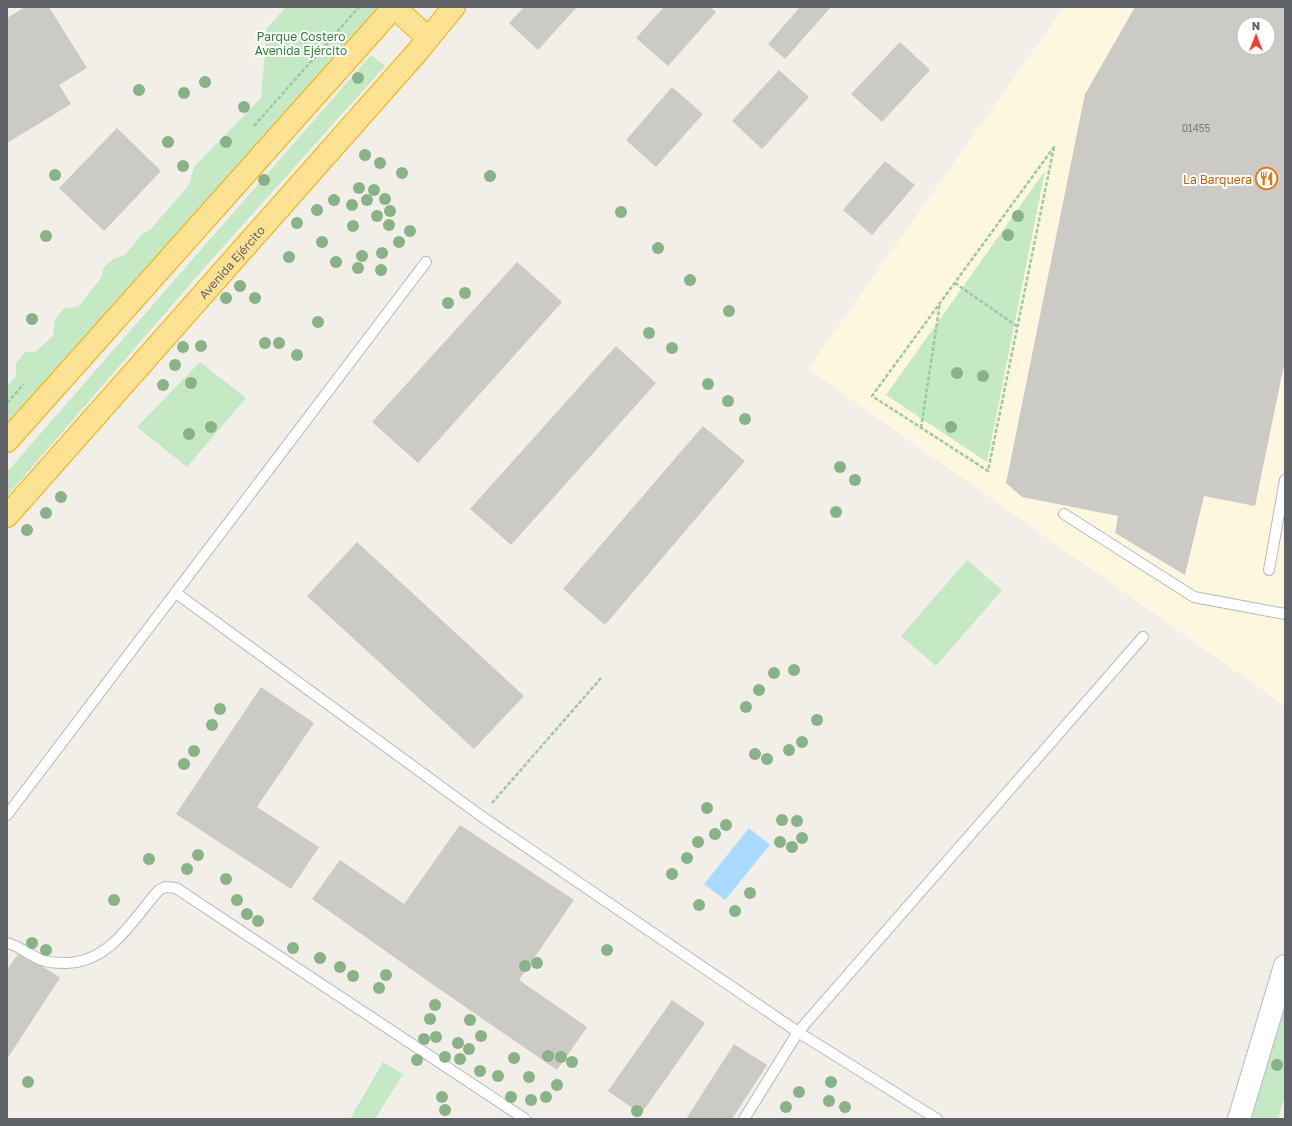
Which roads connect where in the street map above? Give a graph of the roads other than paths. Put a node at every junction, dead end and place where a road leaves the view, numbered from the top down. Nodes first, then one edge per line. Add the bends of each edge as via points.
1 (394, 7) edge
2 (454, 7) edge
3 (428, 38) junction
4 (426, 262) dead end
5 (7, 441) edge
6 (1285, 480) edge
7 (1064, 514) dead end
8 (7, 516) edge
9 (1269, 570) dead end
10 (176, 593) junction
11 (1285, 614) edge
12 (1142, 637) dead end
13 (7, 815) edge
14 (7, 943) edge
15 (1285, 966) edge
16 (798, 1032) junction
17 (525, 1119) edge
18 (744, 1119) edge
19 (937, 1119) edge
20 (1239, 1119) edge

1 - 3 highway
1 - 5 highway
2 - 3 highway, Avenida Ejército
3 - 8 highway, Avenida Ejército
4 - 10 lane
6 - 9 lane
7 - 11 lane via 1194,597
10 - 13 lane
10 - 16 lane via 481,816
12 - 16 lane
14 - 17 lane via 17,945 42,960 74,963 89,959 116,942 159,890 165,887 176,888
15 - 20 main road
16 - 18 lane
16 - 19 lane

